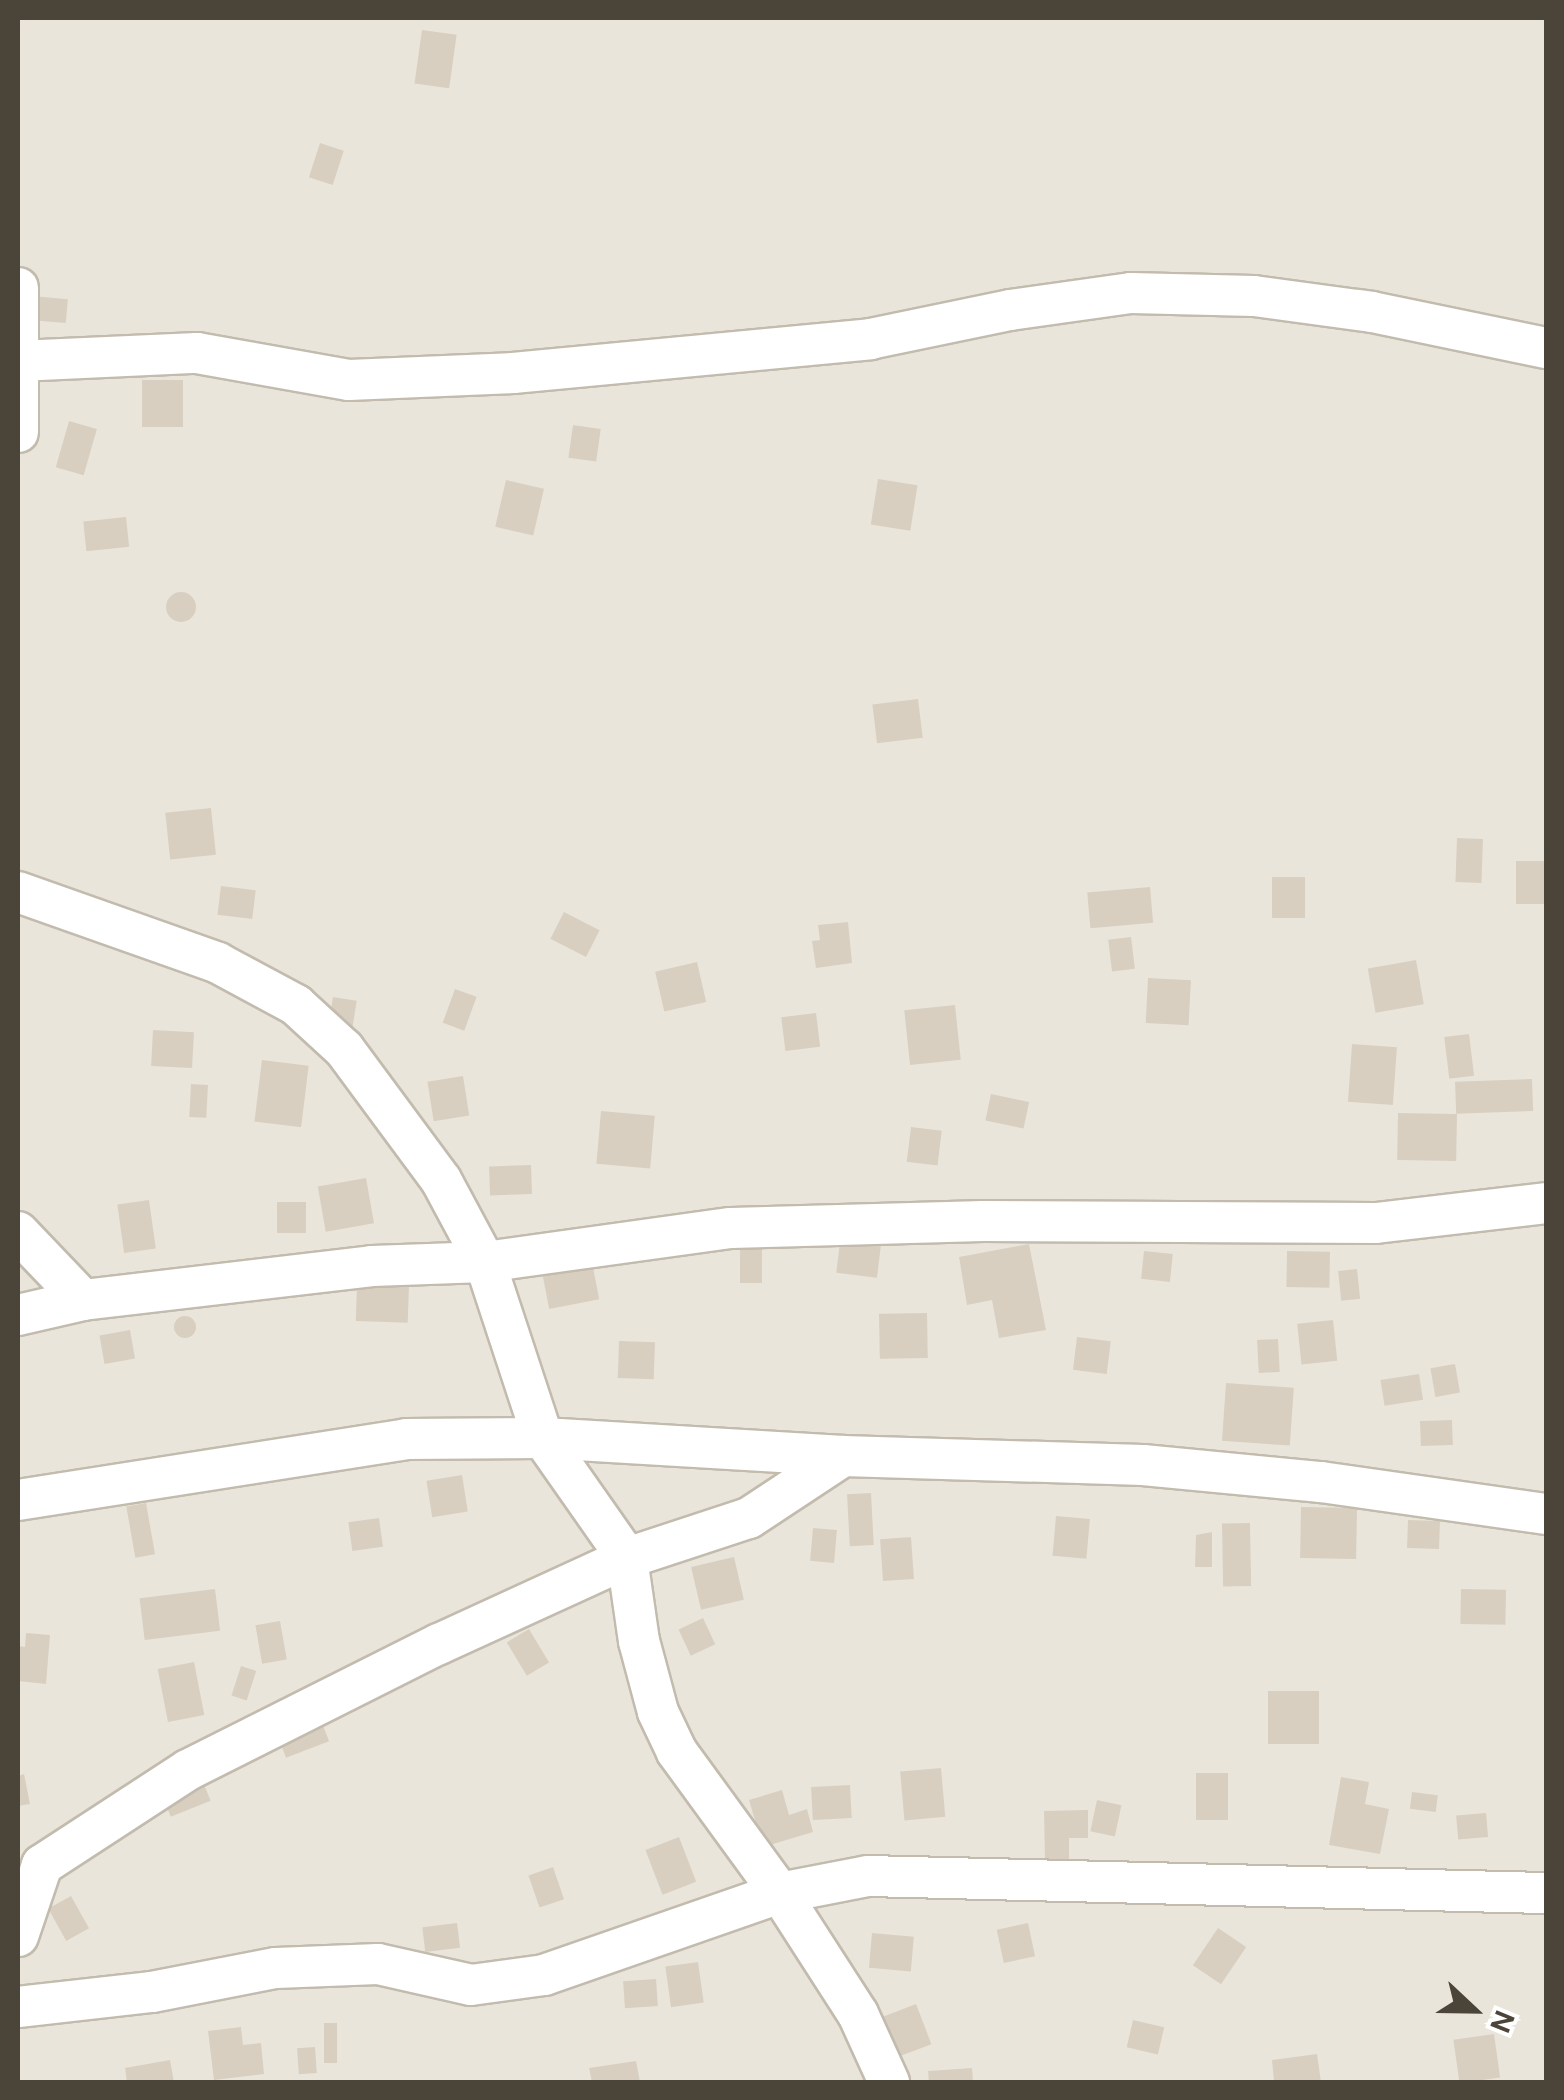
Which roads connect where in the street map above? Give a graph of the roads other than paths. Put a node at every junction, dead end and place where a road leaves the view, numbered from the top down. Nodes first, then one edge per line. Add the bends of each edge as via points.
1 (18, 288) edge
2 (1546, 348) edge
3 (19, 361) edge
4 (18, 432) edge
5 (18, 892) edge
6 (1546, 1202) edge
7 (18, 1232) edge
8 (485, 1262) junction
9 (83, 1300) junction
10 (18, 1315) edge
11 (542, 1438) junction
12 (843, 1456) junction
13 (18, 1500) edge
14 (1546, 1514) edge
15 (627, 1558) junction
16 (1546, 1893) edge
17 (780, 1894) junction
18 (18, 1936) edge
19 (18, 2007) edge
20 (889, 2082) edge

1 - 3 street
2 - 3 street via 1274,298 1131,293 870,339 513,373 349,380 196,353
3 - 4 street
5 - 8 street via 218,963 296,1005 344,1049 441,1180
6 - 8 street via 1376,1222 731,1228
7 - 9 street
8 - 9 street via 372,1266
8 - 11 street
9 - 10 street
11 - 12 street
11 - 13 street via 406,1439
11 - 15 street
12 - 14 street via 1142,1465
12 - 15 street via 748,1518
15 - 17 street via 658,1712 678,1752
15 - 18 street via 422,1652 188,1770 116,1814 42,1865
16 - 17 street via 868,1876
17 - 19 street via 544,1974 471,1985 378,1964 276,1968 152,1992
17 - 20 street via 858,2014

